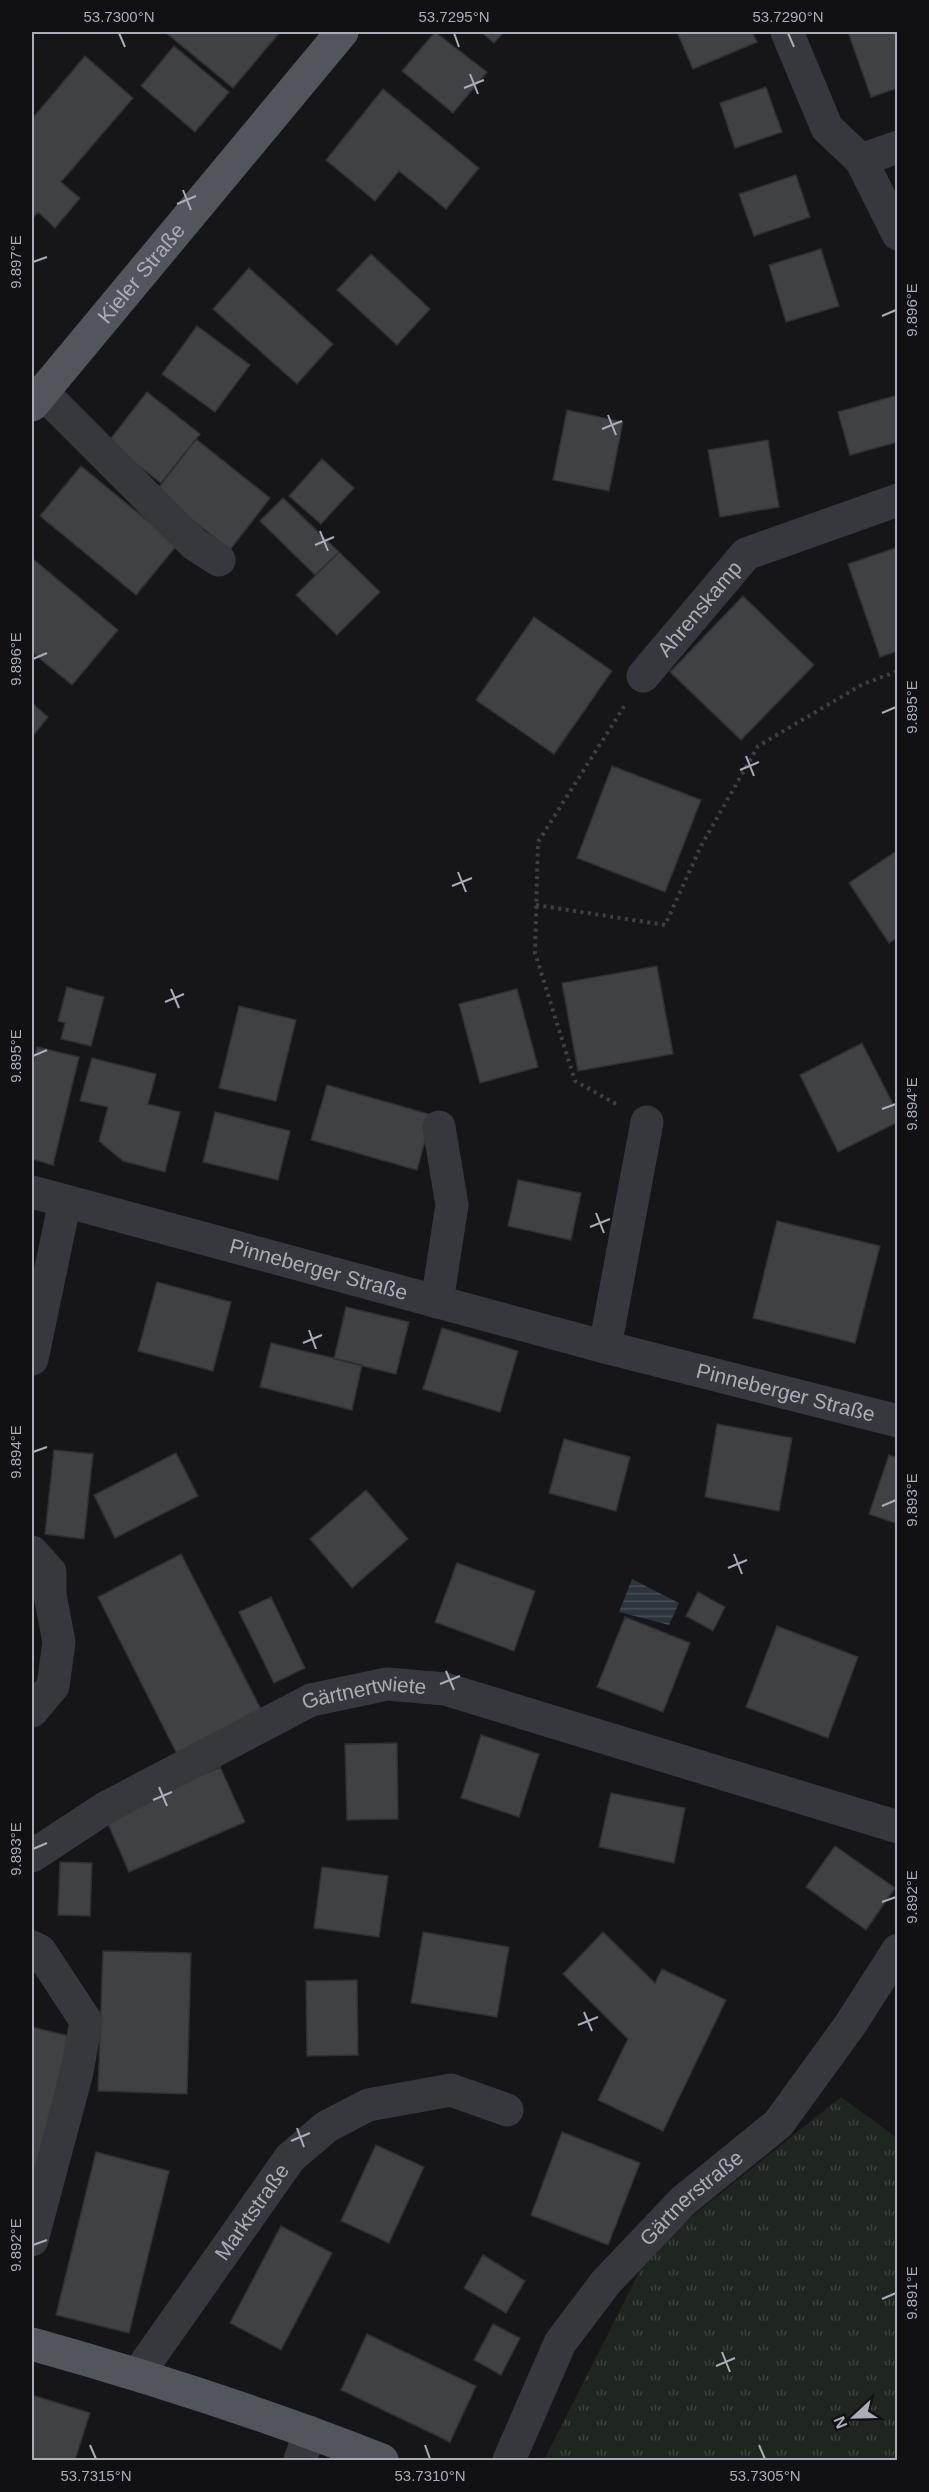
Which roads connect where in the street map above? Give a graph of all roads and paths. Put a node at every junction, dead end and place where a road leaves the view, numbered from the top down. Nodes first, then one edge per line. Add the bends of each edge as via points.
1 (342, 32) edge
2 (787, 32) edge
3 (897, 147) edge
4 (861, 160) junction
5 (897, 234) edge
6 (37, 399) edge
7 (897, 500) edge
8 (219, 560) dead end
9 (897, 671) edge
10 (643, 676) joint
11 (536, 905) junction
12 (647, 1122) joint
13 (440, 1127) dead end
14 (32, 1192) edge
15 (65, 1201) junction
16 (437, 1302) junction
17 (604, 1347) junction
18 (32, 1359) edge
19 (897, 1421) edge
20 (32, 1552) edge
21 (38, 1695) edge
22 (897, 1827) edge
23 (32, 1856) edge
24 (32, 1947) edge
25 (897, 1950) edge
26 (507, 2110) dead end
27 (32, 2240) edge
28 (32, 2344) edge
29 (138, 2374) junction
30 (305, 2446) edge
31 (382, 2460) edge
32 (509, 2460) edge

1 - 6 main road, Kieler Straße
2 - 4 street via 827,128
3 - 4 street
4 - 5 street
6 - 8 street via 195,544
7 - 10 street, Ahrenskamp via 746,554
9 - 11 path via 863,684 758,746 701,846 665,925
10 - 11 path via 538,842
11 - 12 path via 535,953 575,1081
12 - 17 street
13 - 16 street via 452,1205
14 - 15 street, Pinneberger Straße
15 - 16 street, Pinneberger Straße
15 - 18 street
16 - 17 street, Pinneberger Straße
17 - 19 street, Pinneberger Straße
20 - 21 street via 51,1572 50,1595 59,1642
22 - 23 street, Gärtnertwiete via 445,1689 387,1684 311,1700 105,1808
24 - 27 street via 40,1951 86,2021 77,2072
25 - 32 street, Gärtnerstraße via 850,2025 778,2124 683,2201 606,2282 560,2343
26 - 29 street, Marktstraße via 451,2090 368,2105 326,2127 290,2158
28 - 29 main road
29 - 30 main road
30 - 31 main road

